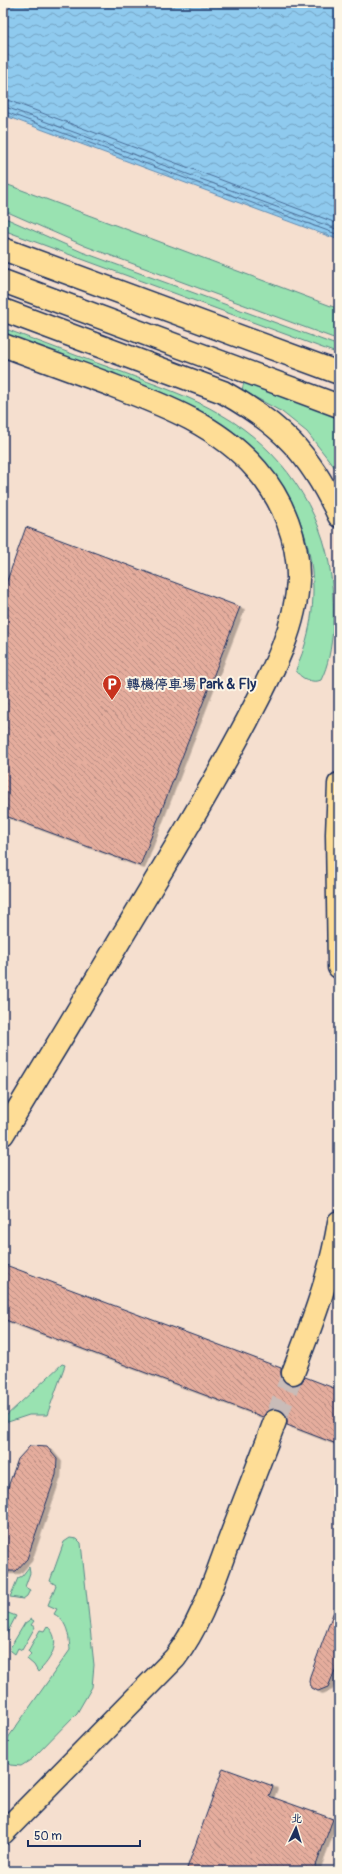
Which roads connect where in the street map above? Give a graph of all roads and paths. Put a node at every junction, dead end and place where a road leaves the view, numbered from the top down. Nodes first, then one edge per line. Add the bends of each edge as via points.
1 (3, 249) edge
2 (3, 281) edge
3 (3, 310) edge
4 (3, 345) edge
5 (339, 373) edge
6 (339, 406) edge
7 (339, 516) edge
8 (339, 784) edge
9 (339, 967) edge
10 (3, 1134) edge
11 (339, 1222) edge
12 (293, 1373) tunnel mouth
13 (275, 1421) tunnel mouth
14 (3, 1833) edge

1 - 5 highway
2 - 6 highway
3 - 7 highway via 223,392 250,408 294,444 313,467
4 - 10 highway via 166,406 201,424 230,444 257,470 284,513 294,537 298,581 293,615 286,638 269,678 213,784
8 - 9 highway
11 - 12 highway via 324,1293
13 - 14 highway via 213,1585 186,1644

